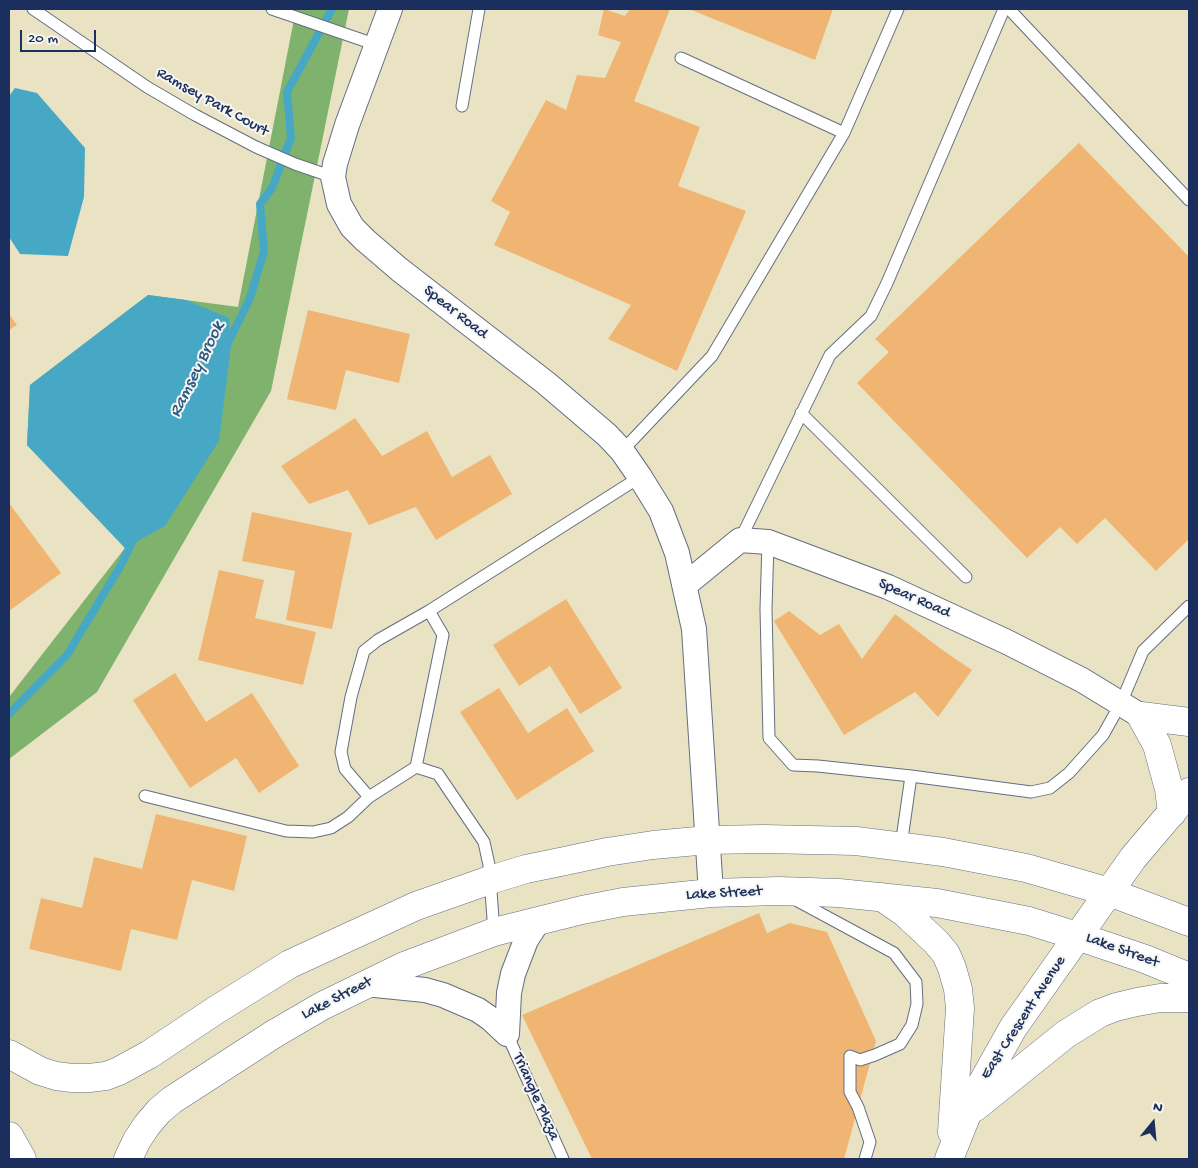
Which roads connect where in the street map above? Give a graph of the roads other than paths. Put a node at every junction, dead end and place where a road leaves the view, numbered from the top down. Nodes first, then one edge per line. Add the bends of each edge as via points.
1 (33, 9) edge
2 (272, 9) edge
3 (390, 9) edge
4 (479, 9) edge
5 (898, 9) edge
6 (1004, 9) edge
7 (1009, 9) edge
8 (377, 45) junction
9 (682, 58) dead end
10 (462, 106) dead end
11 (844, 133) junction
12 (333, 177) junction
13 (1189, 200) edge
14 (801, 412) junction
15 (622, 451) junction
16 (640, 477) junction
17 (740, 540) junction
18 (768, 542) junction
19 (966, 577) dead end
20 (685, 585) junction
21 (1189, 606) edge
22 (430, 611) junction
23 (1131, 710) junction
24 (1189, 722) edge
25 (416, 767) junction
26 (911, 776) junction
27 (1189, 792) edge
28 (145, 796) dead end
29 (369, 797) junction
30 (1172, 813) junction
31 (708, 840) junction
32 (901, 846) junction
33 (490, 880) junction
34 (779, 891) junction
35 (1109, 892) junction
36 (711, 893) junction
37 (880, 896) junction
38 (538, 920) junction
39 (1189, 922) edge
40 (494, 932) junction
41 (1077, 936) junction
42 (1189, 977) edge
43 (365, 984) junction
44 (1189, 998) edge
45 (507, 1034) junction
46 (9, 1054) edge
47 (967, 1114) junction
48 (9, 1136) edge
49 (950, 1157) edge
50 (22, 1159) edge
51 (128, 1159) edge
52 (563, 1159) edge
53 (865, 1159) edge

1 - 12 lane, Ramsey Park Court via 146,87 195,115 256,147
2 - 8 lane
3 - 8 street, Spear Road
4 - 10 lane
5 - 11 lane
6 - 14 lane via 887,283 870,316 830,355
7 - 13 lane
8 - 12 street, Spear Road via 339,148
9 - 11 lane
11 - 15 lane via 712,356
12 - 15 street, Spear Road via 339,204 364,240 546,383
14 - 17 lane
14 - 19 lane
15 - 16 street, Spear Road
16 - 20 street, Spear Road via 661,511
16 - 22 lane
17 - 18 street, Spear Road
17 - 20 street
18 - 23 street, Spear Road via 888,587 1048,661
18 - 26 lane via 769,738 793,765
20 - 31 street, Spear Road via 694,629
21 - 23 lane via 1143,651
22 - 25 lane via 443,635
22 - 29 lane via 364,651 341,752 345,769
23 - 24 main road
23 - 26 lane via 1050,788 1031,792
23 - 30 main road via 1157,745
25 - 29 lane
25 - 33 lane via 438,774 484,842
26 - 32 lane
27 - 30 main road, East Crescent Avenue
28 - 29 lane via 286,831 313,832 331,828
30 - 35 main road, East Crescent Avenue
31 - 32 main road via 812,839
31 - 33 main road via 607,852
31 - 36 street, Spear Road
32 - 35 main road via 1026,868
33 - 40 lane
33 - 46 main road via 416,906 290,964 120,1071 89,1078 56,1076
34 - 36 main road, Lake Street
34 - 37 main road, Lake Street
34 - 53 lane via 894,953 916,982 917,1004 912,1025 900,1044 860,1060 850,1056 850,1092 870,1142
35 - 39 main road
35 - 41 main road, East Crescent Avenue
36 - 38 main road, Lake Street via 623,902
37 - 41 main road, Lake Street via 983,911
37 - 49 main road via 905,913 936,942 946,954 958,988 960,1008
38 - 40 main road, Lake Street
38 - 45 street, Triangle Plaza via 513,974
40 - 43 main road, Lake Street
41 - 42 main road, Lake Street
41 - 47 main road, East Crescent Avenue via 1013,1028
43 - 45 street, Triangle Plaza via 443,995 478,1010
43 - 51 main road, Lake Street via 274,1034 180,1095 159,1111 142,1132
44 - 47 main road via 1137,1002 1116,1007 1083,1022
45 - 52 lane, Triangle Plaza
47 - 49 main road, East Crescent Avenue
48 - 50 main road

